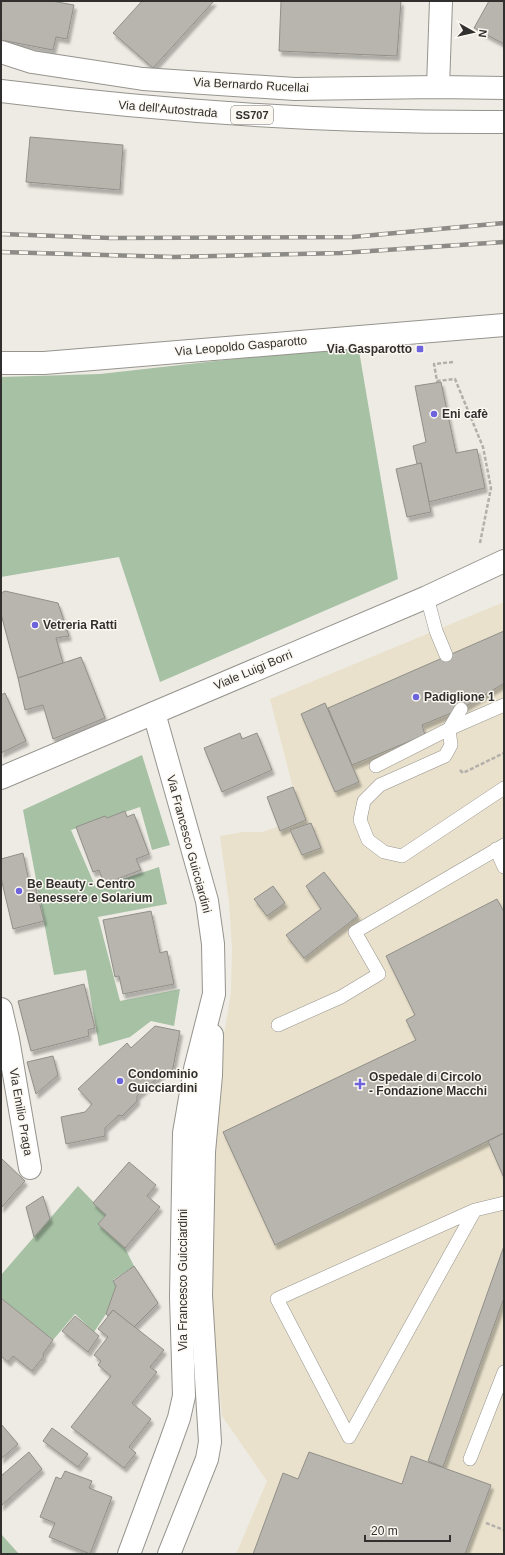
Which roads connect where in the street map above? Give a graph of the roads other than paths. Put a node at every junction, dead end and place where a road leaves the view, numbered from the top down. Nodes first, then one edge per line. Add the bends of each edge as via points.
1 (441, 1) edge
2 (1, 52) edge
3 (438, 87) junction
4 (504, 88) edge
5 (1, 91) edge
6 (504, 122) edge
7 (504, 324) edge
8 (1, 364) edge
9 (504, 561) edge
10 (427, 596) junction
11 (446, 656) dead end
12 (504, 705) edge
13 (461, 709) dead end
14 (154, 713) junction
15 (449, 729) junction
16 (376, 766) dead end
17 (1, 778) edge
18 (504, 788) edge
19 (500, 847) edge
20 (504, 867) edge
21 (213, 1000) junction
22 (1, 1009) edge
23 (278, 1025) dead end
24 (30, 1168) dead end
25 (504, 1203) edge
26 (475, 1210) junction
27 (504, 1372) edge
28 (470, 1459) dead end
29 (129, 1554) edge
30 (170, 1554) edge

1 - 3 main road
2 - 3 main road, Via Bernardo Rucellai via 32,62 143,79 295,89
3 - 4 main road, Via Bernardo Rucellai
5 - 6 main road, Via dell'Autostrada / SS707 via 213,113 431,122
7 - 8 main road, Via Leopoldo Gasparotto via 44,363
9 - 10 main road, Viale Luigi Borri
10 - 11 lane
10 - 14 main road, Viale Luigi Borri
12 - 15 lane
13 - 15 lane
14 - 17 main road, Viale Luigi Borri
14 - 21 main road, Via Francesco Guicciardini via 207,901 213,944
15 - 16 lane
15 - 18 lane via 451,745 445,756 380,785 364,801 360,820 368,840 384,852 402,856
19 - 20 lane
19 - 23 lane via 355,932 379,974 341,997
21 - 29 main road, Via Francesco Guicciardini via 194,1069 184,1133 181,1297 184,1396 179,1418
21 - 30 main road, Via Francesco Guicciardini via 211,1075 204,1152 200,1296 210,1442 207,1459
22 - 24 main road, Via Emilio Praga
25 - 26 lane
26 - 26 lane via 277,1299 349,1437 471,1217
27 - 28 lane

